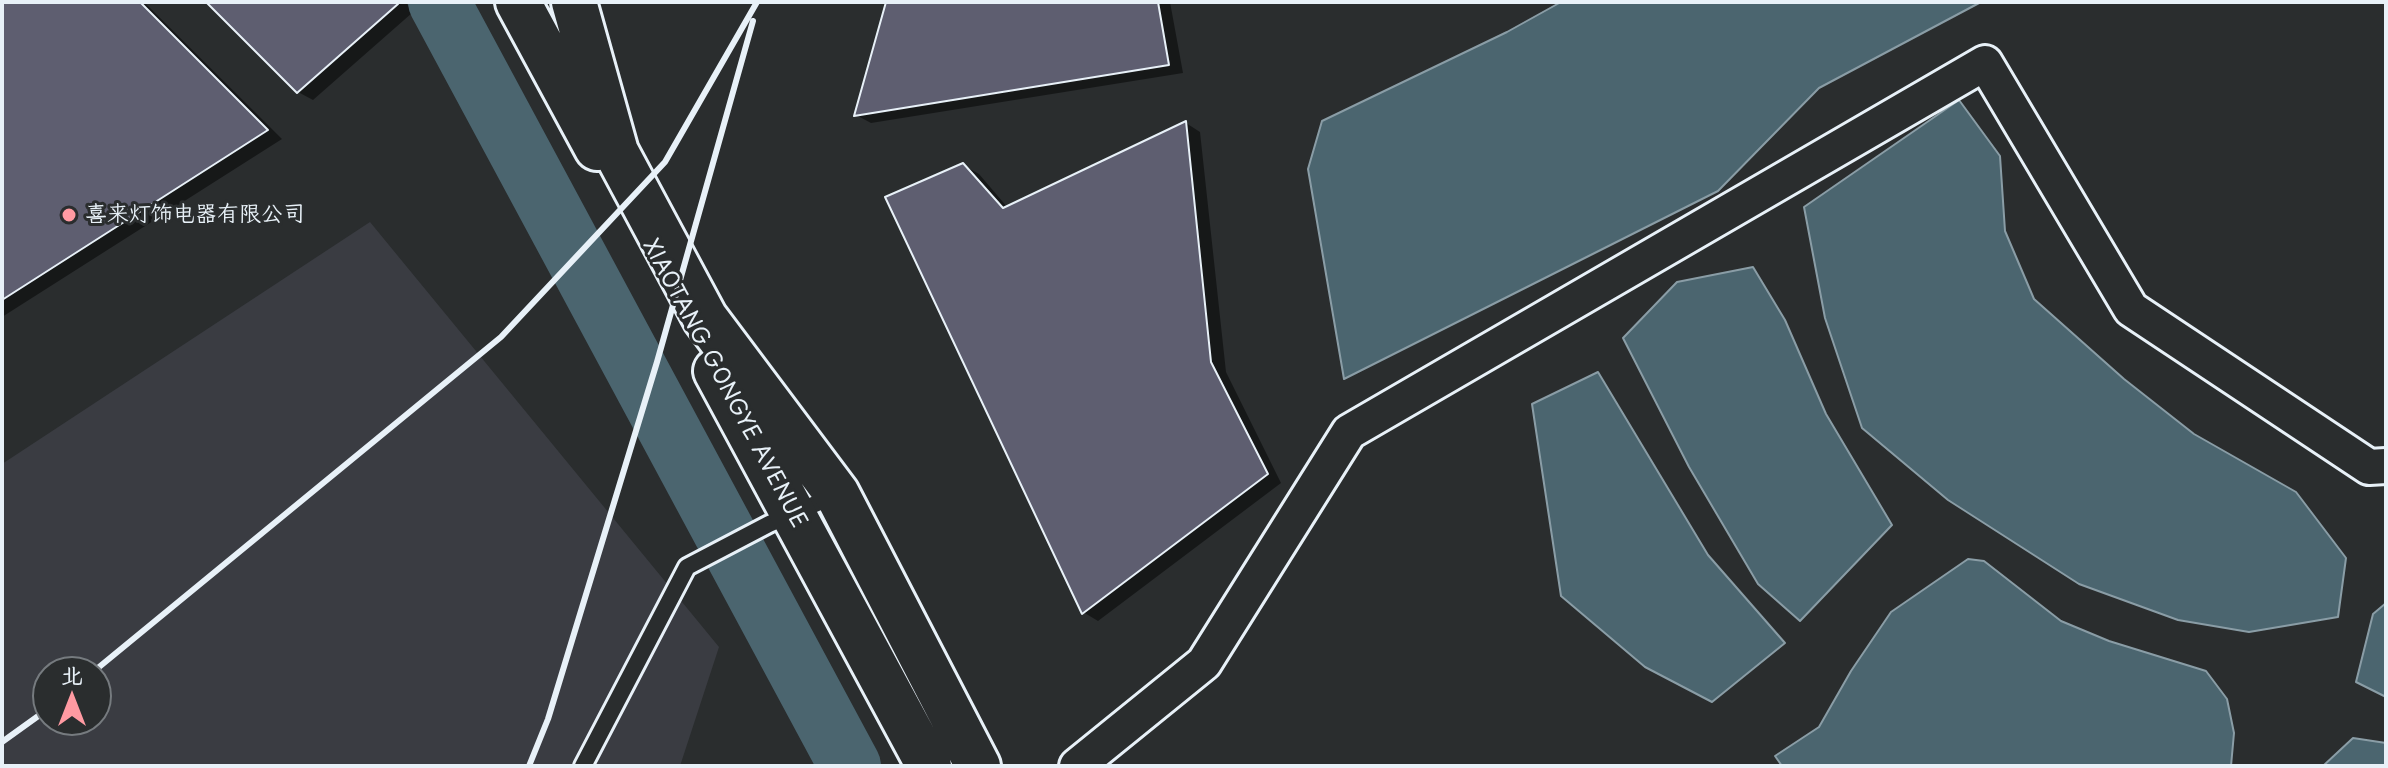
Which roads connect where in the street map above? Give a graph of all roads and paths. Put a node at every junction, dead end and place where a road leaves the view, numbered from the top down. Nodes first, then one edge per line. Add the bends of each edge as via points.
1 (518, 2) edge
2 (574, 2) edge
3 (2386, 466) edge
4 (837, 494) junction
5 (781, 518) junction
6 (583, 766) edge
7 (929, 766) edge
8 (978, 766) edge
9 (1077, 766) edge

1 - 5 main road, XIAOTANG GONGYE AVENUE
2 - 4 main road, XIAOTANG GONGYE AVENUE via 616,152 705,318
3 - 9 street via 2369,467 2131,309 1985,63 1349,432 1204,663
4 - 5 lane
4 - 8 main road, XIAOTANG GONGYE AVENUE
5 - 6 lane via 687,567
5 - 7 main road, XIAOTANG GONGYE AVENUE

